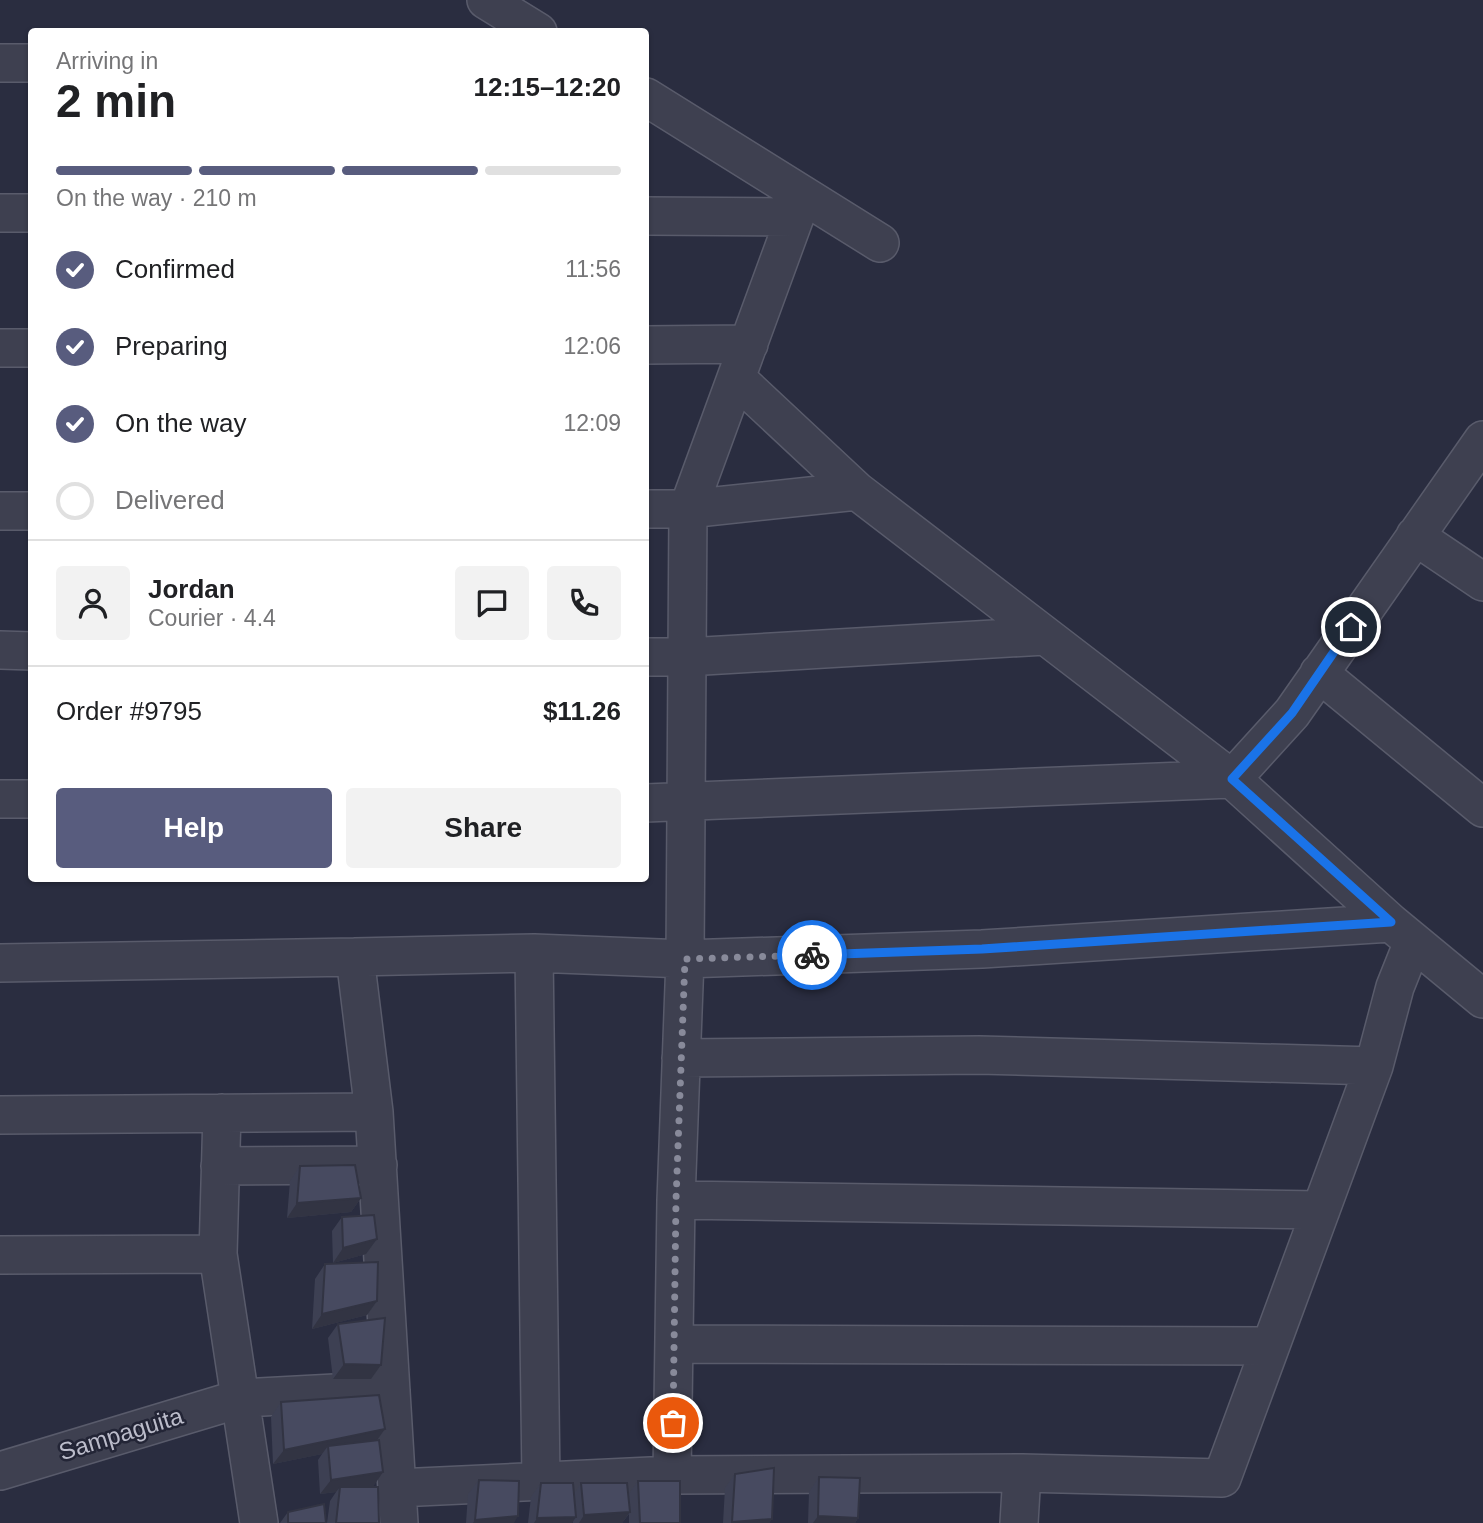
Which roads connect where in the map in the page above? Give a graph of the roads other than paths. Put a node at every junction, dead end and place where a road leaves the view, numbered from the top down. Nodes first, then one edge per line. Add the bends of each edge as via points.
1 (486, 0) edge
2 (532, 28) edge
3 (0, 63) edge
4 (28, 63) edge
5 (649, 99) edge
6 (799, 206) junction
7 (0, 213) edge
8 (28, 213) edge
9 (649, 216) edge
10 (880, 243) dead end
11 (649, 345) edge
12 (0, 348) edge
13 (28, 348) edge
14 (743, 361) junction
15 (1483, 439) edge
16 (857, 491) junction
17 (649, 509) edge
18 (688, 509) junction
19 (28, 510) edge
20 (0, 511) edge
21 (1415, 536) junction
22 (1483, 582) edge
23 (1045, 636) junction
24 (0, 650) edge
25 (28, 650) edge
26 (649, 657) edge
27 (687, 657) junction
28 (1319, 673) junction
29 (1232, 779) junction
30 (0, 799) edge
31 (28, 799) edge
32 (649, 803) edge
33 (686, 803) junction
34 (1483, 808) edge
35 (1402, 932) junction
36 (534, 953) junction
37 (355, 957) junction
38 (685, 959) junction
39 (0, 963) edge
40 (1483, 999) edge
41 (681, 1058) junction
42 (1374, 1066) junction
43 (374, 1112) junction
44 (222, 1113) junction
45 (0, 1115) edge
46 (378, 1165) junction
47 (220, 1167) junction
48 (676, 1200) junction
49 (1321, 1210) junction
50 (218, 1254) junction
51 (0, 1255) edge
52 (674, 1344) junction
53 (1270, 1346) junction
54 (391, 1390) junction
55 (242, 1398) junction
56 (0, 1471) edge
57 (1022, 1474) junction
58 (672, 1475) junction
59 (541, 1481) junction
60 (398, 1506) edge
61 (260, 1523) edge
62 (1019, 1523) edge

1 - 2 street
3 - 4 street
5 - 6 street
6 - 9 street
6 - 10 street
6 - 14 street
7 - 8 street
11 - 14 street
12 - 13 street
14 - 16 street
14 - 18 street
15 - 21 street
16 - 18 street
16 - 23 street
17 - 18 street
18 - 27 street
19 - 20 street
21 - 22 street
21 - 28 street
23 - 27 street
23 - 29 street
24 - 25 street
26 - 27 street
27 - 33 street
28 - 29 street via 1292,713
28 - 34 street
29 - 33 street
29 - 35 street
30 - 31 street
32 - 33 street
33 - 38 street
35 - 38 street
35 - 40 street
35 - 42 street via 1395,988
36 - 37 street
36 - 38 street
36 - 59 street
37 - 39 street
37 - 43 street
38 - 41 street
41 - 42 street via 979,1055
41 - 48 street
42 - 49 street
43 - 44 street
43 - 46 street
44 - 45 street
44 - 47 street
46 - 47 street
46 - 54 street
47 - 50 street
48 - 49 street
48 - 52 street
49 - 53 street
50 - 51 street
50 - 55 street
52 - 53 street
52 - 58 street
53 - 57 street via 1222,1478
54 - 55 street, Sampaguita
54 - 60 street
55 - 56 street, Sampaguita
55 - 61 street
57 - 58 street
57 - 62 street
58 - 59 street
59 - 60 street

